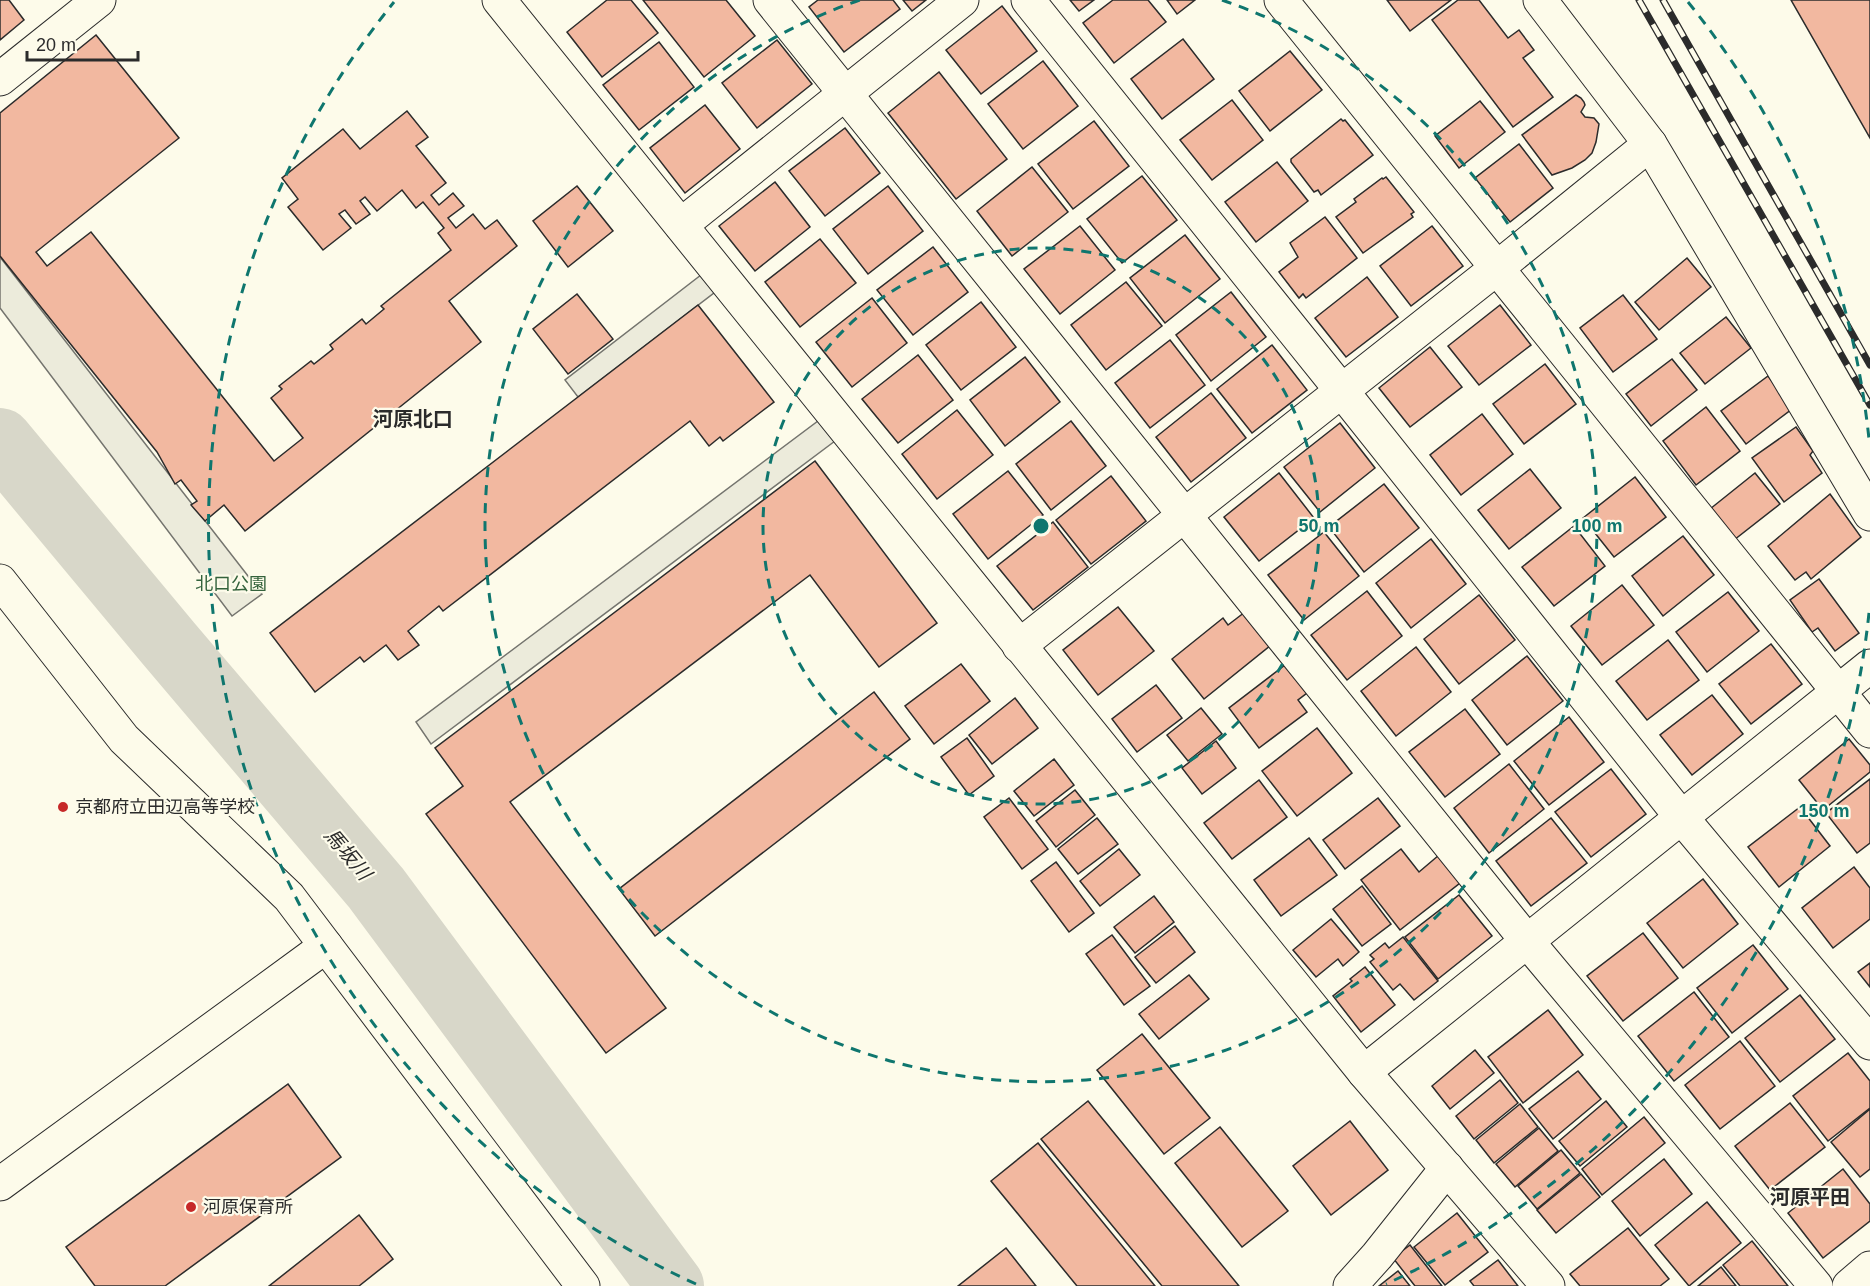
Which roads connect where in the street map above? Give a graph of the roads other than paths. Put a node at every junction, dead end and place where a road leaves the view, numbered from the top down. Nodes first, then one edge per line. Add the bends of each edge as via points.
1 (99, 0) edge
2 (499, 0) edge
3 (770, 0) edge
4 (962, 0) edge
5 (1028, 0) edge
6 (1281, 0) edge
7 (1540, 0) edge
8 (0, 79) edge
9 (845, 94) junction
10 (1650, 144) junction
11 (681, 225) junction
12 (1497, 268) junction
13 (1341, 390) junction
14 (1185, 514) junction
15 (1870, 514) edge
16 (0, 581) edge
17 (1019, 646) junction
18 (1870, 666) edge
19 (1838, 693) junction
20 (1870, 731) edge
21 (1682, 819) junction
22 (1527, 941) junction
23 (326, 946) junction
24 (1870, 1043) edge
25 (1364, 1072) junction
26 (1447, 1168) junction
27 (0, 1184) edge
28 (1870, 1268) edge
29 (584, 1286) edge
30 (1350, 1286) edge
31 (1548, 1286) edge
32 (1816, 1286) edge
33 (1849, 1286) edge

1 - 8 street
2 - 11 street
3 - 9 street
4 - 9 street
5 - 13 street
6 - 12 street
7 - 10 street
9 - 11 street
9 - 14 street
10 - 12 street
10 - 15 street
11 - 17 street
12 - 13 street
12 - 19 street
13 - 14 street
13 - 21 street
14 - 17 street
14 - 22 street
16 - 23 street via 124,739 290,897
17 - 25 street
18 - 19 street
19 - 20 street
19 - 21 street
21 - 22 street
21 - 24 street
22 - 25 street
22 - 32 street
23 - 27 street
23 - 29 street
25 - 26 street
26 - 30 street
26 - 31 street
28 - 33 street

